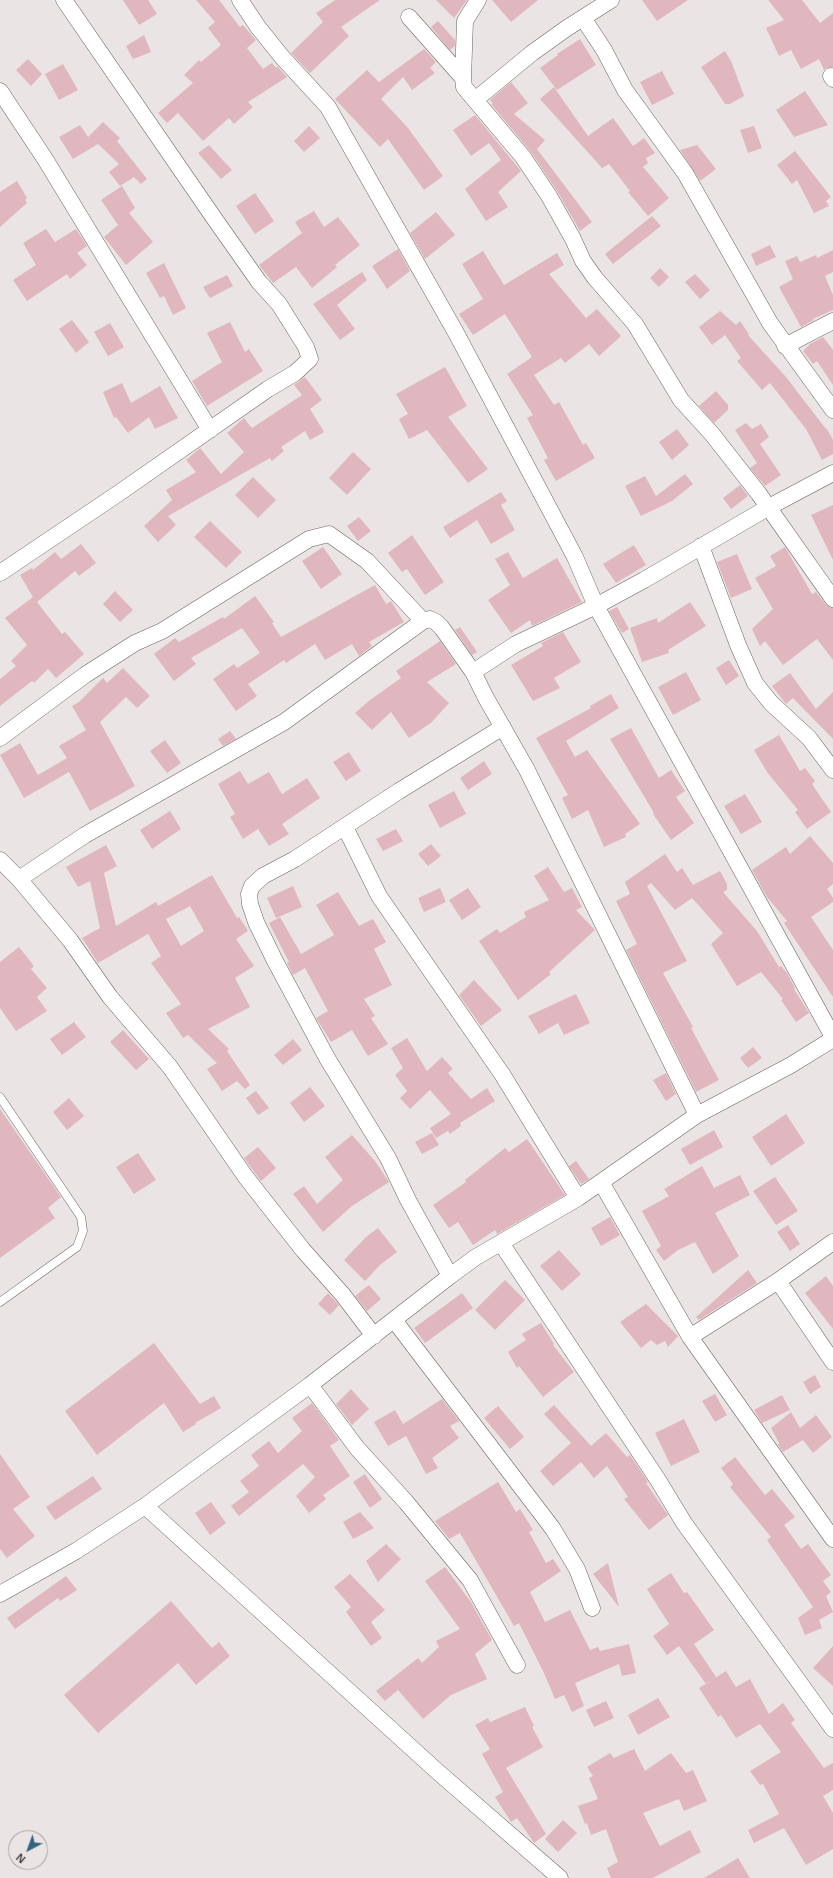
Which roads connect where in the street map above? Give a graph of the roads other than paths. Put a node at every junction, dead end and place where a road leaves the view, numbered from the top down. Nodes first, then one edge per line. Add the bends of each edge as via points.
1 (64, 0) edge
2 (240, 0) edge
3 (478, 0) edge
4 (611, 0) edge
5 (409, 17) dead end
6 (583, 18) junction
7 (463, 78) junction
8 (0, 91) edge
9 (475, 100) junction
10 (833, 321) edge
11 (785, 346) junction
12 (833, 410) edge
13 (210, 430) junction
14 (833, 472) edge
15 (769, 507) junction
16 (701, 546) junction
17 (0, 573) edge
18 (833, 599) edge
19 (596, 606) junction
20 (423, 621) junction
21 (473, 672) junction
22 (503, 727) junction
23 (0, 738) edge
24 (833, 770) edge
25 (345, 827) junction
26 (0, 860) edge
27 (19, 879) junction
28 (833, 1038) edge
29 (0, 1098) edge
30 (696, 1114) junction
31 (601, 1182) junction
32 (578, 1198) junction
33 (833, 1242) edge
34 (501, 1243) junction
35 (450, 1276) junction
36 (778, 1280) junction
37 (0, 1302) edge
38 (394, 1320) junction
39 (374, 1336) junction
40 (690, 1337) junction
41 (833, 1362) edge
42 (310, 1385) junction
43 (145, 1506) junction
44 (833, 1539) edge
45 (0, 1594) edge
46 (592, 1608) dead end
47 (517, 1665) dead end
48 (833, 1729) edge
49 (560, 1878) edge

1 - 13 street via 259,282 279,304 306,347 310,359 295,373
2 - 19 street via 282,57 328,107 455,331 575,557
3 - 7 street via 465,21
4 - 6 street
5 - 7 street
6 - 9 street via 532,53
6 - 11 street via 604,50 625,90 685,173 743,278
7 - 9 street via 464,87
8 - 13 street via 45,159
9 - 15 street via 523,157 545,189 583,261 635,324 681,400 712,434
10 - 11 street
11 - 12 street
13 - 17 street
14 - 15 street
15 - 16 street
15 - 18 street
16 - 19 street
16 - 24 street via 755,683 771,703 810,738
19 - 21 street via 516,644
19 - 28 street
20 - 21 street via 430,619 436,622
20 - 23 street via 367,561 329,534 309,539 162,631 135,644 85,675
20 - 27 street via 284,722 85,835
21 - 22 street
22 - 25 street
22 - 30 street via 527,770
25 - 32 street via 379,896 498,1068
25 - 35 street via 263,876 252,886 249,894 250,904 274,959 327,1058 388,1158
26 - 27 street
27 - 39 street via 70,940 110,997 170,1067 245,1176
28 - 30 street via 791,1065
29 - 37 lane via 81,1217 83,1231 77,1247
30 - 31 street
31 - 32 street
31 - 40 street
32 - 34 street
33 - 36 street
34 - 35 street
34 - 48 street via 684,1523
35 - 38 street
36 - 40 street
36 - 41 street
38 - 39 street
38 - 46 street via 553,1529 577,1569
39 - 42 street
40 - 44 street
42 - 43 street
42 - 47 street via 357,1448 406,1502 470,1580
43 - 45 street via 76,1551
43 - 49 street via 438,1772

